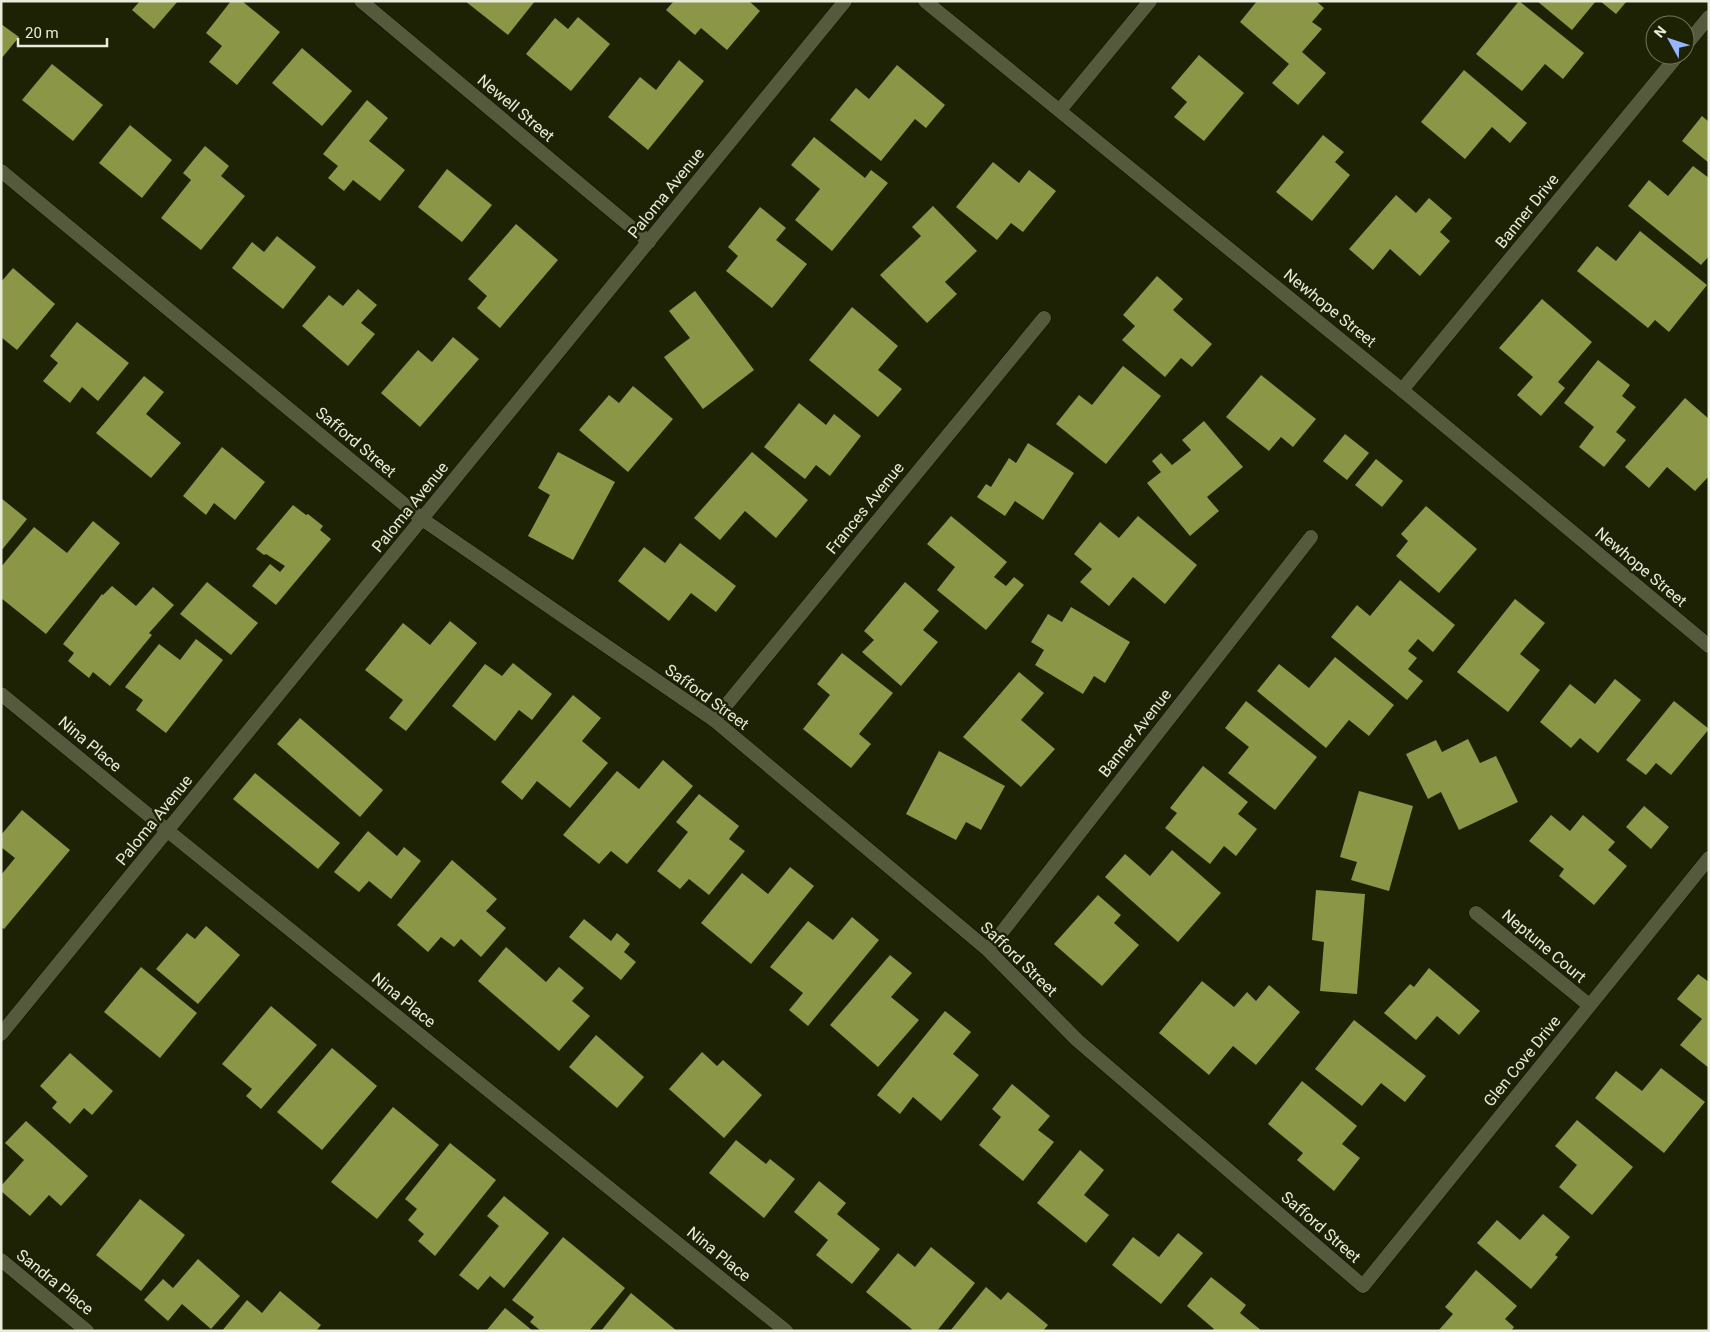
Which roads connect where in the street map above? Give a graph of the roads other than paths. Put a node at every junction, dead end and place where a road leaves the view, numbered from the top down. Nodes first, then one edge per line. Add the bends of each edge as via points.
1 (361, 1) edge
2 (846, 1) edge
3 (925, 1) edge
4 (1150, 1) edge
5 (1709, 17) edge
6 (1695, 34) edge
7 (1670, 65) edge
8 (1060, 110) junction
9 (1, 172) edge
10 (649, 242) junction
11 (1044, 318) dead end
12 (1402, 390) junction
13 (422, 519) junction
14 (1311, 537) dead end
15 (1709, 646) edge
16 (1, 694) edge
17 (714, 720) junction
18 (168, 831) junction
19 (1709, 858) edge
20 (1476, 913) dead end
21 (988, 950) junction
22 (1588, 1005) junction
23 (1, 1034) edge
24 (1, 1260) edge
25 (1363, 1286) joint
26 (87, 1331) edge
27 (786, 1331) edge

1 - 10 street, Newell Street
2 - 10 street, Paloma Avenue
3 - 8 street, Newhope Street
4 - 8 street
5 - 6 street
7 - 12 street, Banner Drive
8 - 12 street, Newhope Street
9 - 13 street, Safford Street
10 - 13 street, Paloma Avenue
11 - 17 street, Frances Avenue
12 - 15 street, Newhope Street
13 - 17 street, Safford Street
13 - 18 street, Paloma Avenue
14 - 21 street, Banner Avenue
16 - 18 street, Nina Place
17 - 21 street, Safford Street
18 - 23 street, Paloma Avenue
18 - 27 street, Nina Place
19 - 22 street, Glen Cove Drive
20 - 22 street, Neptune Court
21 - 25 street, Safford Street via 1077,1040
22 - 25 street, Glen Cove Drive
24 - 26 street, Sandra Place

